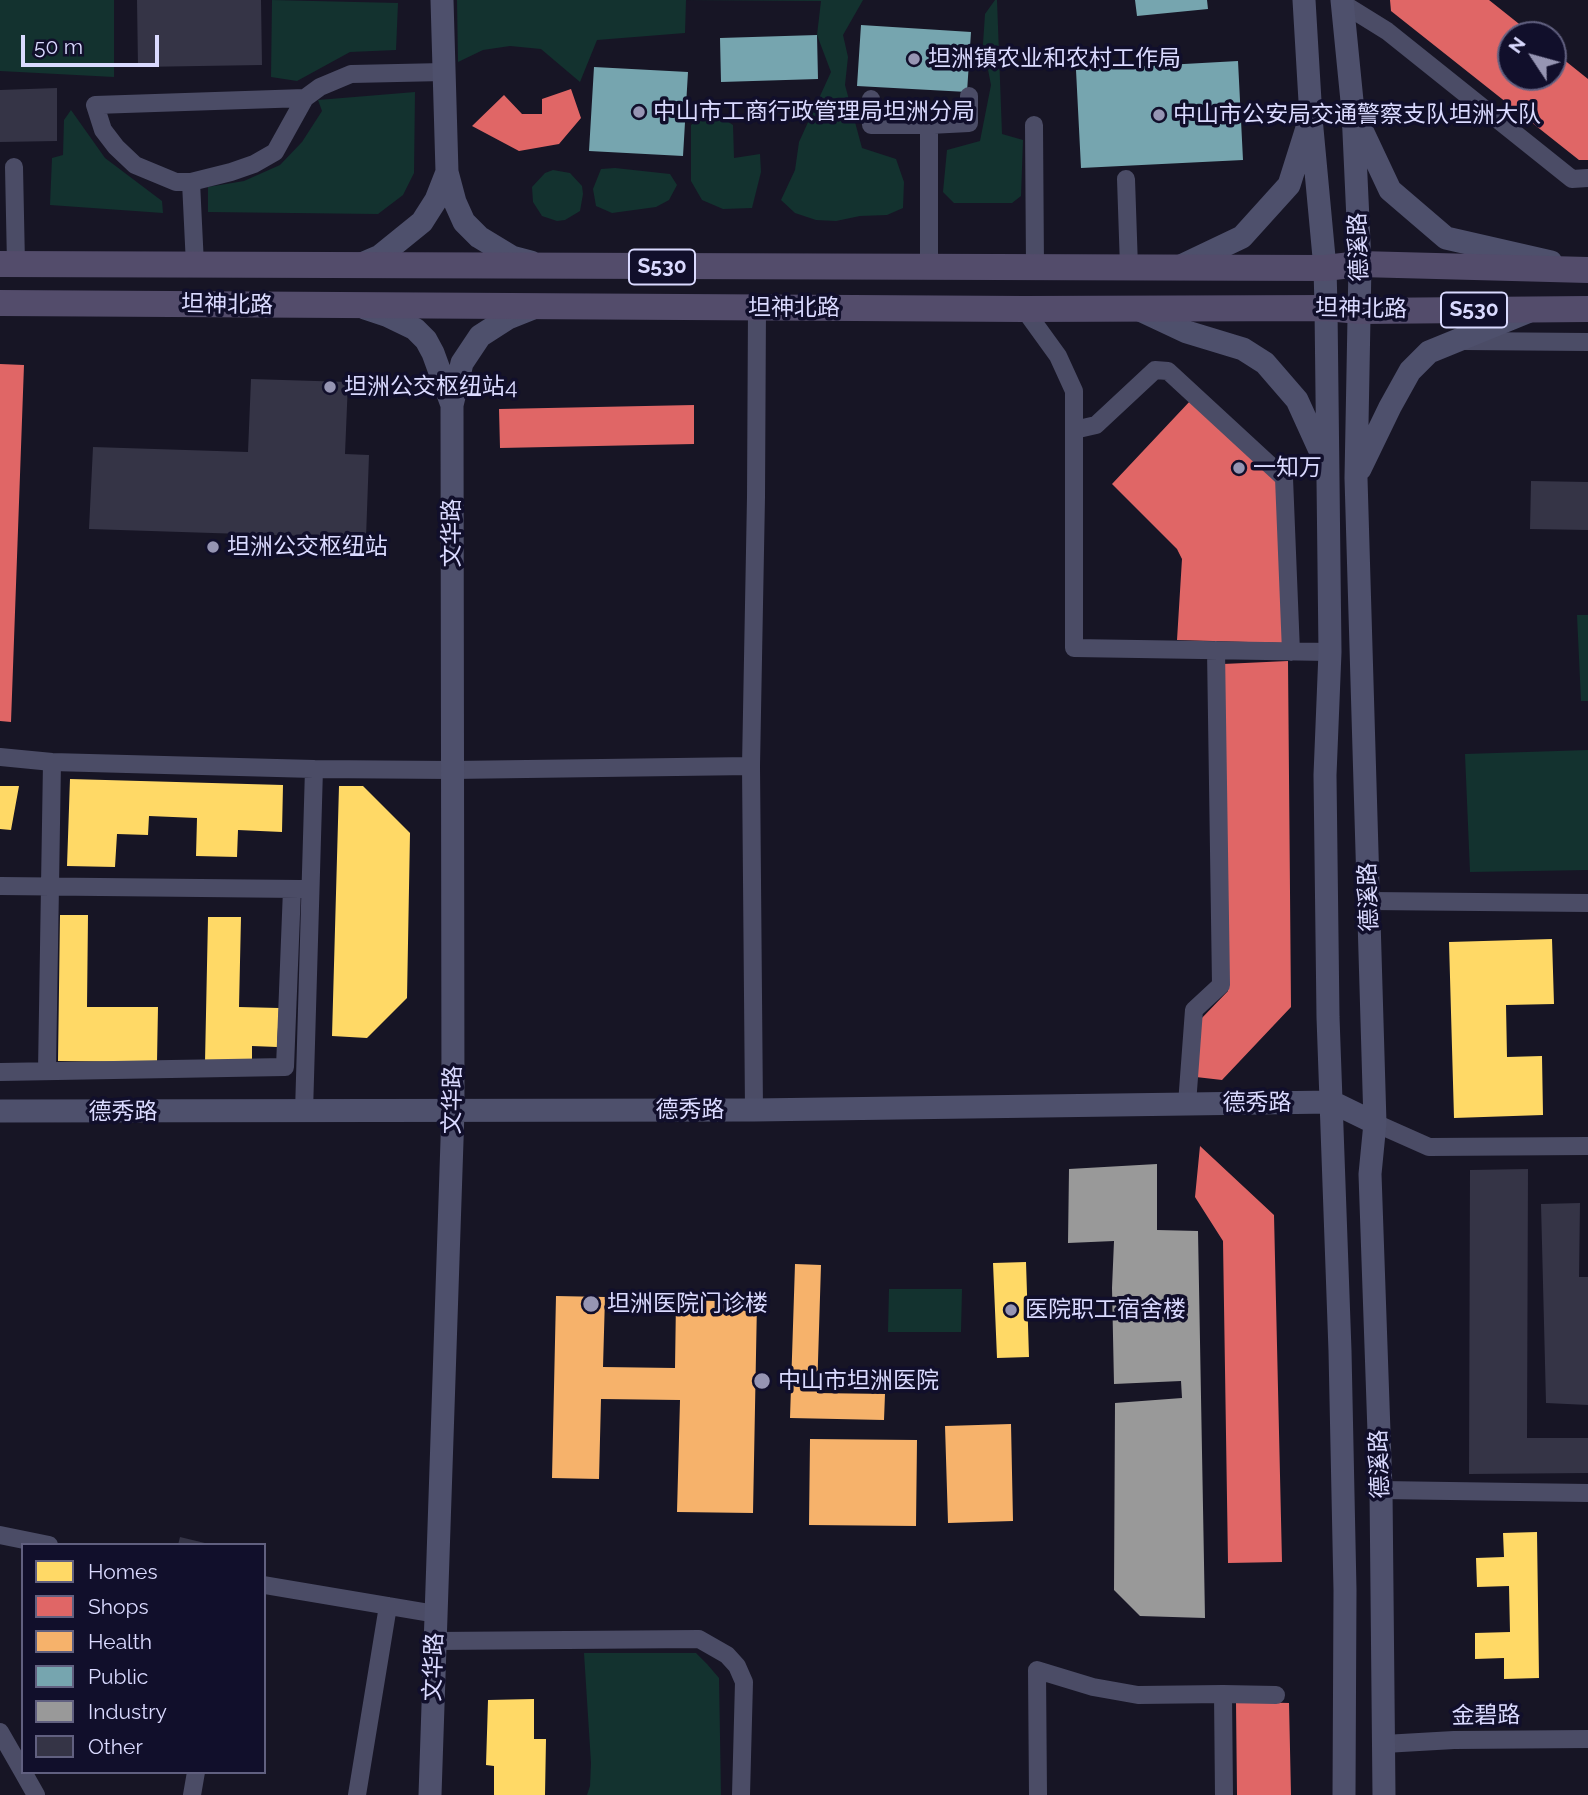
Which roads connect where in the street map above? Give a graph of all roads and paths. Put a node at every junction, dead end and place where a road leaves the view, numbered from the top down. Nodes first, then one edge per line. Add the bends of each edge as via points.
1 (442, 0) edge
2 (1304, 0) edge
3 (1342, 1) edge
4 (444, 72) junction
5 (969, 96) dead end
6 (305, 98) junction
7 (871, 99) dead end
8 (1353, 111) junction
9 (1311, 118) junction
10 (929, 125) junction
11 (1034, 125) dead end
12 (14, 167) dead end
13 (447, 172) junction
14 (1588, 178) edge
15 (1126, 179) dead end
16 (191, 182) junction
17 (8, 264) edge
18 (1360, 264) junction
19 (195, 265) junction
20 (356, 266) junction
21 (547, 267) junction
22 (929, 267) junction
23 (1035, 267) junction
24 (1129, 267) junction
25 (1179, 267) junction
26 (1325, 268) junction
27 (1588, 270) edge
28 (0, 303) edge
29 (359, 306) junction
30 (537, 307) junction
31 (757, 307) junction
32 (1135, 307) junction
33 (1326, 308) junction
34 (1024, 309) junction
35 (1535, 309) junction
36 (1588, 309) edge
37 (1360, 311) junction
38 (1452, 341) junction
39 (1588, 342) edge
40 (452, 405) junction
41 (1074, 429) junction
42 (1356, 478) junction
43 (1327, 479) junction
44 (1216, 650) junction
45 (1291, 652) junction
46 (1330, 652) junction
47 (0, 757) edge
48 (52, 762) junction
49 (751, 766) junction
50 (314, 769) junction
51 (452, 770) junction
52 (0, 886) edge
53 (50, 887) junction
54 (292, 889) junction
55 (311, 889) junction
56 (1370, 901) junction
57 (1588, 903) edge
58 (47, 1071) junction
59 (0, 1072) edge
60 (1332, 1102) junction
61 (1187, 1104) junction
62 (754, 1110) junction
63 (0, 1111) edge
64 (453, 1111) junction
65 (304, 1112) junction
66 (1375, 1123) junction
67 (1588, 1146) edge
68 (1381, 1490) junction
69 (1588, 1493) edge
70 (0, 1535) edge
71 (40, 1543) edge
72 (266, 1585) edge
73 (387, 1606) junction
74 (436, 1614) junction
75 (435, 1641) junction
76 (1223, 1695) junction
77 (1276, 1695) dead end
78 (0, 1732) edge
79 (1588, 1739) edge
80 (1384, 1744) junction
81 (21, 1769) edge
82 (24, 1774) edge
83 (196, 1774) edge
84 (36, 1795) edge
85 (192, 1795) edge
86 (357, 1795) edge
87 (430, 1795) edge
88 (741, 1795) edge
89 (1038, 1795) edge
90 (1224, 1795) edge
91 (1344, 1795) edge
92 (1384, 1795) edge

1 - 4 main road
2 - 9 main road, 德溪路
3 - 8 main road, 德溪路
3 - 14 street via 1572,178
4 - 6 street via 351,74
4 - 13 main road
5 - 10 street via 969,123
6 - 16 street via 275,152 254,164
6 - 16 street via 95,105 103,130 135,165 176,182
7 - 10 street via 872,125
8 - 18 main road, 德溪路
8 - 27 main road via 1390,190 1446,238
9 - 25 main road via 1289,185 1242,237
9 - 26 main road, 德溪路
10 - 22 street
11 - 23 street
12 - 17 street
13 - 20 main road via 422,222 380,256
13 - 21 main road via 464,222 479,237 512,257
15 - 24 street
16 - 19 street
17 - 19 main road, 坦神北路 / S530
18 - 26 main road, 坦神北路
18 - 27 main road, 坦神北路 / S530
18 - 37 main road, 德溪路
19 - 20 main road, 坦神北路 / S530
20 - 21 main road, 坦神北路 / S530
21 - 22 main road, 坦神北路 / S530
22 - 23 main road, 坦神北路 / S530
23 - 24 main road, 坦神北路 / S530
24 - 25 main road, 坦神北路 / S530
25 - 26 main road, 坦神北路 / S530
26 - 33 main road, 德溪路
28 - 29 main road, 坦神北路 / S530
29 - 30 main road, 坦神北路 / S530
29 - 40 main road via 415,329 426,340
30 - 31 main road, 坦神北路 / S530
30 - 40 main road via 480,335 462,363
31 - 34 main road, 坦神北路 / S530
31 - 49 street
32 - 33 main road, 坦神北路 / S530
32 - 34 main road, 坦神北路 / S530
32 - 43 main road via 1187,332 1243,349 1265,363 1297,400 1321,450
33 - 37 main road, 坦神北路 / S530
33 - 43 main road, 德溪路
34 - 41 street via 1058,356 1074,391
35 - 36 main road, 坦神北路 / S530
35 - 37 main road, 坦神北路 / S530
35 - 38 main road
37 - 42 main road, 德溪路
38 - 39 street
38 - 42 main road via 1429,352 1410,371
40 - 51 main road, 文华路
41 - 44 street via 1074,648
41 - 45 street via 1096,425 1155,370 1168,371 1284,478
42 - 56 main road, 德溪路
43 - 46 main road, 德溪路
44 - 45 street
44 - 61 street via 1221,985 1194,1010
45 - 46 street
46 - 60 main road, 德溪路 via 1325,775
47 - 48 street
48 - 50 street
48 - 53 street
49 - 51 street
49 - 62 street
50 - 51 street
50 - 55 street
51 - 64 main road, 文华路
52 - 53 street
53 - 54 street
53 - 58 street
54 - 55 street
54 - 58 street via 285,1067
55 - 65 street
56 - 57 street
56 - 66 main road, 德溪路
58 - 59 street
60 - 61 main road, 德秀路
60 - 66 main road, 德秀路
60 - 91 main road, 德溪路 via 1344,1577
61 - 62 main road, 德秀路
62 - 64 main road, 德秀路
63 - 65 main road, 德秀路
64 - 65 main road, 德秀路
64 - 74 main road, 文华路
66 - 67 street via 1429,1147
66 - 68 main road, 德溪路 via 1370,1174
68 - 69 street
68 - 80 main road, 德溪路
70 - 71 street
72 - 73 street
73 - 74 street
73 - 86 street
74 - 75 main road, 文华路
75 - 87 main road, 文华路
75 - 88 street via 699,1639 727,1656 744,1682
76 - 77 street
76 - 89 street via 1138,1695 1037,1670
76 - 90 street
78 - 81 street
79 - 80 street, 金碧路
80 - 92 main road, 德溪路
82 - 84 street
83 - 85 street

